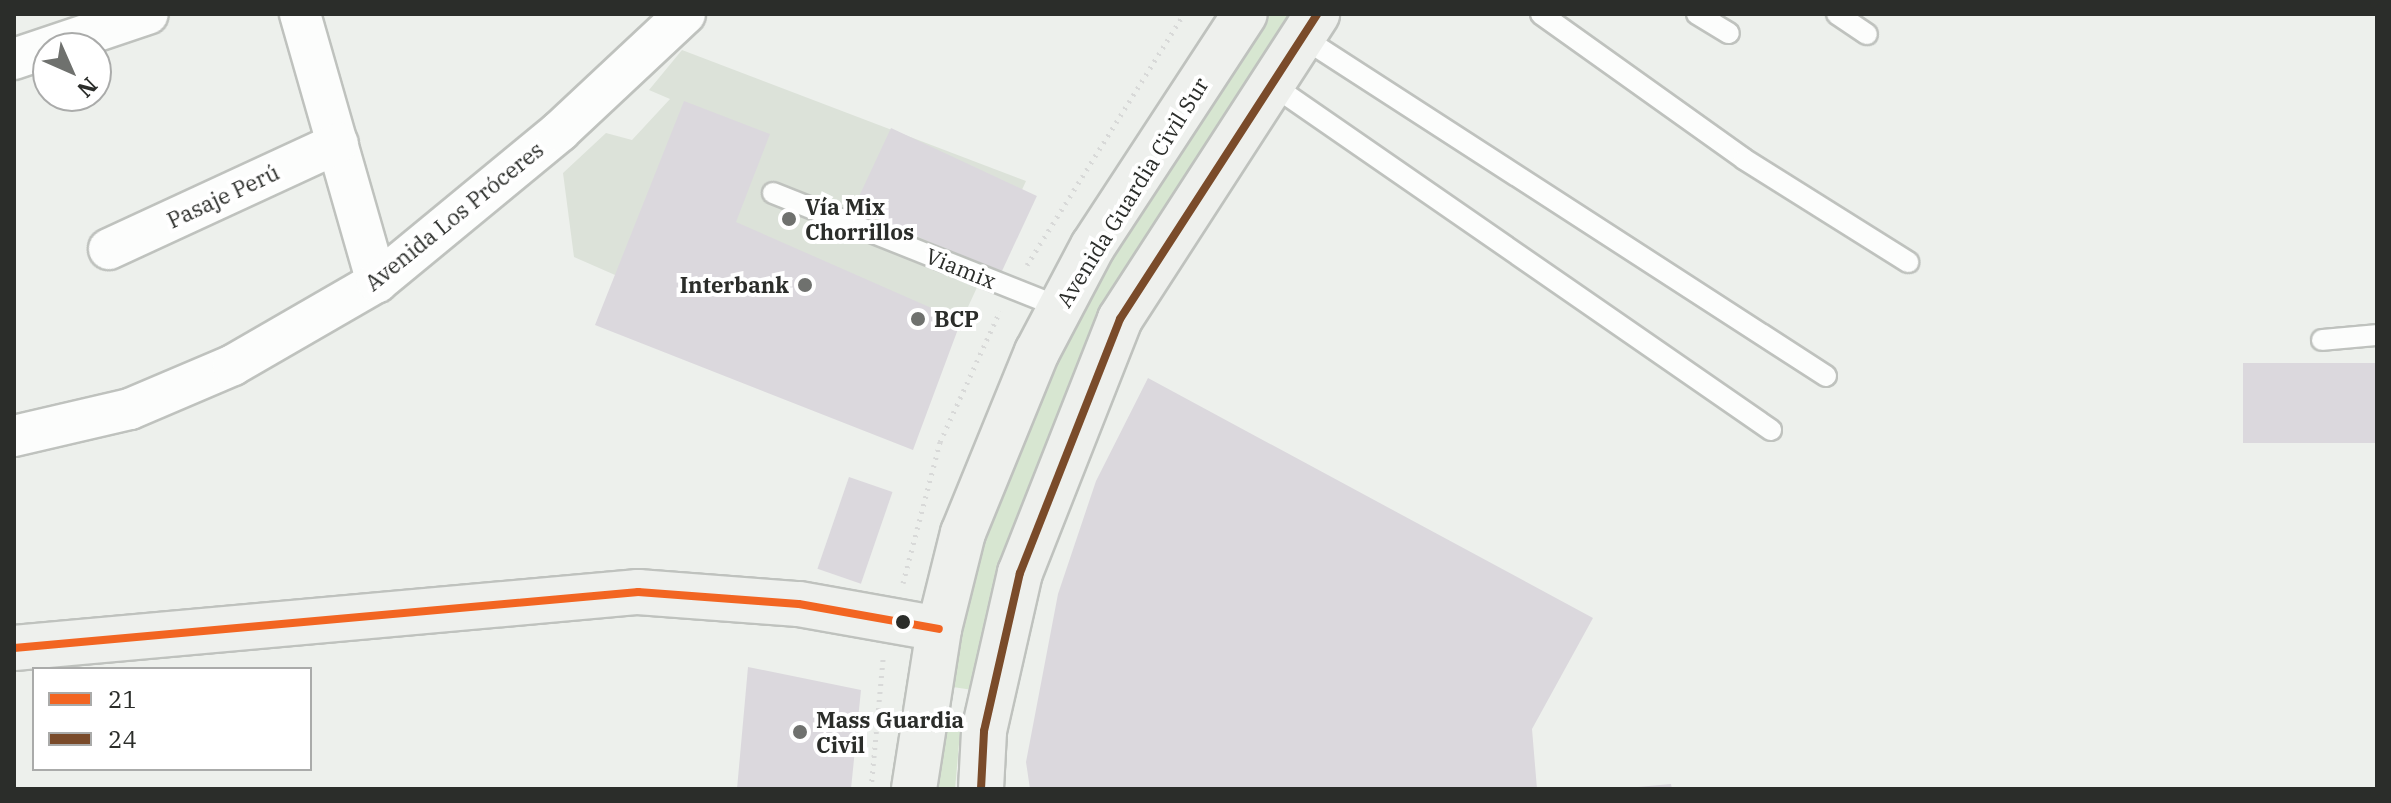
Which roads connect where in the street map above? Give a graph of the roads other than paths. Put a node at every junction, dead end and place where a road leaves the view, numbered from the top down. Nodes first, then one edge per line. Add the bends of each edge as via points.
1 (148, 14) edge
2 (300, 14) edge
3 (685, 14) edge
4 (1245, 14) edge
5 (1541, 14) edge
6 (1697, 14) edge
7 (1837, 14) edge
8 (1310, 26) edge
9 (1729, 33) dead end
10 (1867, 34) dead end
11 (14, 59) edge
12 (1271, 84) junction
13 (338, 143) junction
14 (773, 193) dead end
15 (109, 249) dead end
16 (1908, 262) dead end
17 (377, 282) junction
18 (1060, 307) junction
19 (2377, 335) edge
20 (2322, 340) dead end
21 (1826, 376) dead end
22 (1771, 430) dead end
23 (14, 436) edge
24 (939, 629) junction
25 (14, 648) edge
26 (914, 789) edge
27 (981, 789) edge

1 - 11 street
2 - 13 street
3 - 17 street, Avenida Los Próceres via 560,131
4 - 18 main road, Avenida Guardia Civil Sur
5 - 16 lane via 1744,159
6 - 9 lane
7 - 10 lane
8 - 12 main road
8 - 21 lane
12 - 22 lane
12 - 27 main road via 1150,265 1098,370 1020,573 984,731
13 - 15 street, Pasaje Perú
13 - 17 street
14 - 18 lane, Viamix
17 - 23 street, Avenida Los Próceres via 233,365 143,403
18 - 24 main road, Avenida Guardia Civil Sur via 963,533
19 - 20 lane
24 - 25 main road via 799,604 638,592
24 - 26 main road, Avenida Guardia Civil Sur

